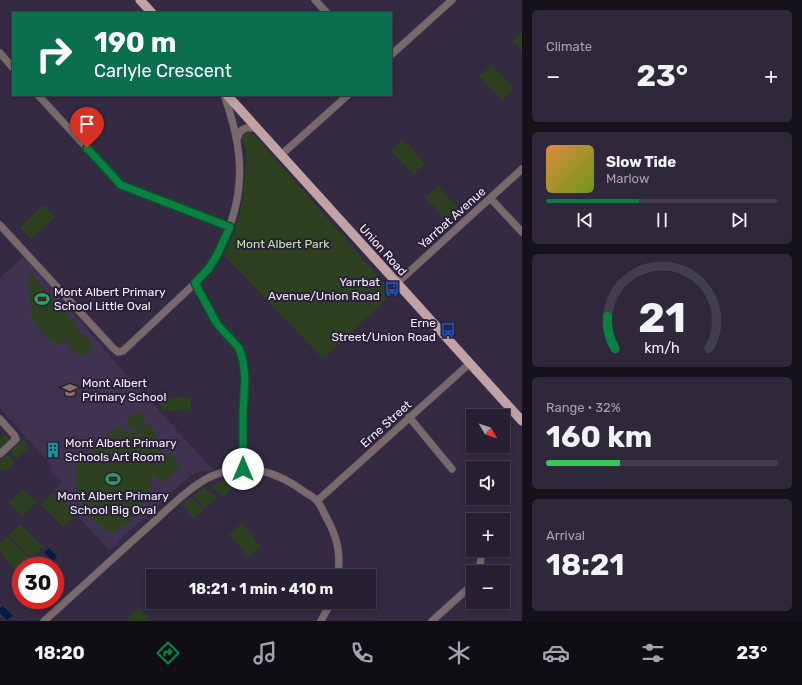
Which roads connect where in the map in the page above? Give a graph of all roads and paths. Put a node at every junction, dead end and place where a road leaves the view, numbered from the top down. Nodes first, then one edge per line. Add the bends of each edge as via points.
1 (140, 0) edge
2 (315, 0) edge
3 (452, 0) edge
4 (151, 12) edge
5 (325, 12) edge
6 (0, 54) edge
7 (392, 54) edge
8 (12, 67) edge
9 (39, 96) edge
10 (226, 96) edge
11 (227, 96) edge
12 (347, 96) edge
13 (257, 129) junction
14 (236, 139) junction
15 (281, 155) junction
16 (522, 169) edge
17 (490, 198) junction
18 (0, 225) edge
19 (230, 227) junction
20 (522, 232) edge
21 (195, 283) junction
22 (397, 283) junction
23 (469, 364) junction
24 (409, 417) junction
25 (0, 420) edge
26 (522, 421) edge
27 (0, 454) edge
28 (243, 469) junction
29 (452, 469) dead end
30 (317, 501) junction
31 (339, 569) edge
32 (466, 590) edge
33 (327, 609) edge
34 (44, 621) edge
35 (321, 621) edge
36 (432, 621) edge

1 - 4 main road
2 - 5 street
3 - 7 street
6 - 8 street
9 - 19 street via 121,185
10 - 14 street
11 - 13 main road, Union Road
12 - 15 street
13 - 14 street via 244,129 239,132
13 - 15 main road, Union Road
14 - 19 street via 240,173 238,200
15 - 22 main road, Union Road
16 - 17 street, Yarrbat Avenue
17 - 20 street
17 - 22 street, Yarrbat Avenue
18 - 21 street via 118,352 123,351
19 - 21 street via 209,268
21 - 28 street via 217,324 239,348 243,361
22 - 23 main road, Union Road
23 - 24 street, Erne Street
23 - 26 main road, Union Road
24 - 29 street
24 - 30 street, Erne Street
25 - 27 street via 16,439
28 - 30 street via 274,474 296,485
28 - 34 street via 212,476 199,484
30 - 31 street via 338,543
32 - 36 street
33 - 35 street

